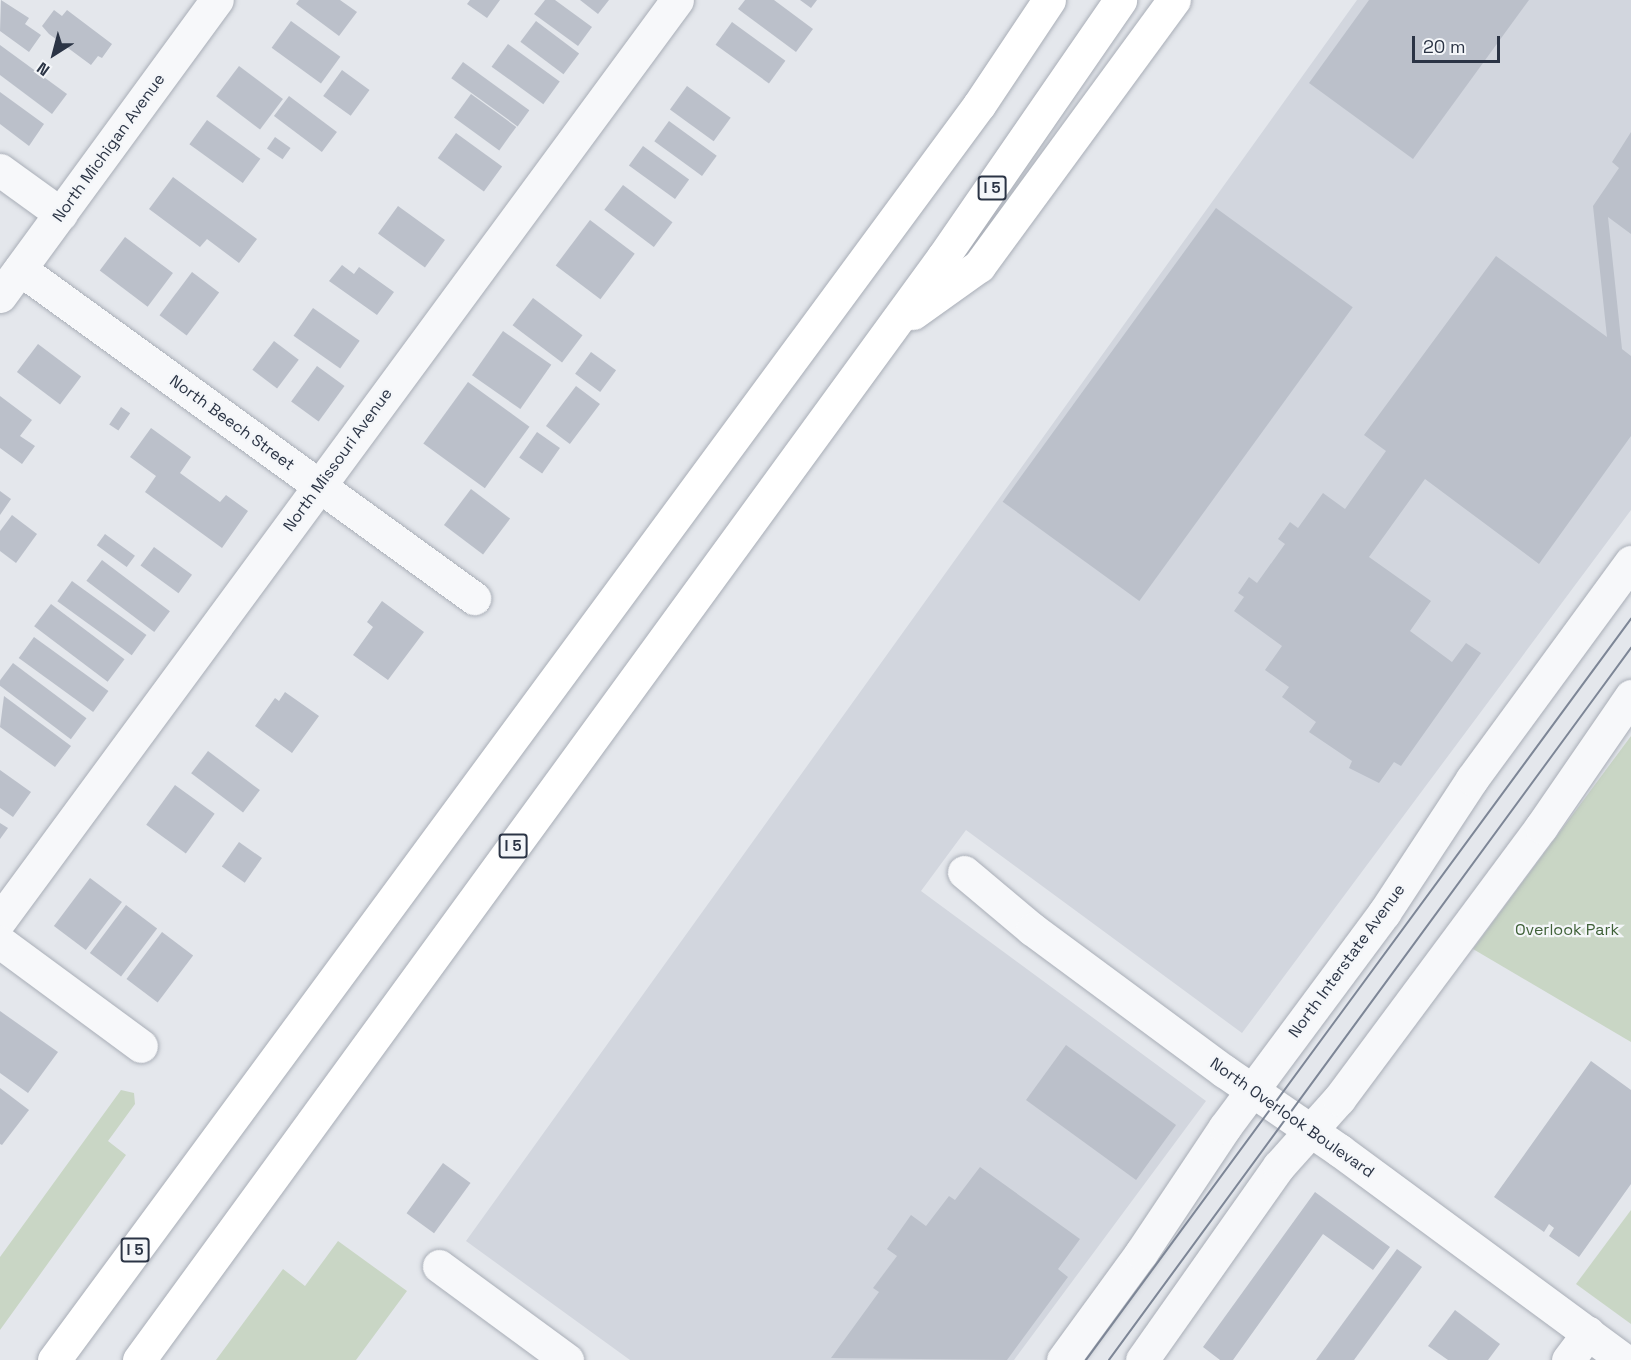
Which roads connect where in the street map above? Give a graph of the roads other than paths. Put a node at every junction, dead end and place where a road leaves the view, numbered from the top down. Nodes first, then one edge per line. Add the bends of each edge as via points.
1 (217, 0) edge
2 (677, 0) edge
3 (1029, 0) edge
4 (1049, 0) edge
5 (1120, 0) edge
6 (1174, 0) edge
7 (978, 105) junction
8 (0, 170) edge
9 (61, 214) junction
10 (20, 269) junction
11 (0, 296) edge
12 (887, 332) junction
13 (319, 486) junction
14 (1631, 562) edge
15 (474, 598) dead end
16 (1631, 696) edge
17 (963, 872) dead end
18 (0, 920) edge
19 (0, 942) edge
20 (141, 1046) dead end
21 (1252, 1091) junction
22 (1311, 1131) junction
23 (439, 1266) dead end
24 (1588, 1333) junction
25 (54, 1360) edge
26 (139, 1360) edge
27 (567, 1360) edge
28 (1063, 1360) edge
29 (1142, 1360) edge
30 (1568, 1360) edge
31 (1624, 1360) edge

1 - 9 street, North Michigan Avenue
2 - 13 street, North Missouri Avenue
3 - 7 highway
4 - 7 highway, I 5
5 - 12 highway, I 5 via 1023,145
6 - 12 highway via 979,266
7 - 25 highway, I 5
8 - 9 street
9 - 10 street, North Michigan Avenue
10 - 11 street, North Michigan Avenue
10 - 13 street, North Beech Street
12 - 26 highway, I 5
13 - 15 street, North Beech Street
13 - 18 street, North Missouri Avenue
14 - 21 street, North Interstate Avenue via 1472,779 1384,913
16 - 22 street via 1541,827 1339,1099
17 - 21 street, North Overlook Boulevard via 1032,929
19 - 20 street
21 - 22 street, North Overlook Boulevard
21 - 28 street, North Interstate Avenue
22 - 24 street, North Overlook Boulevard
22 - 29 street via 1279,1166
23 - 27 street
24 - 30 street
24 - 31 street, North Overlook Boulevard

